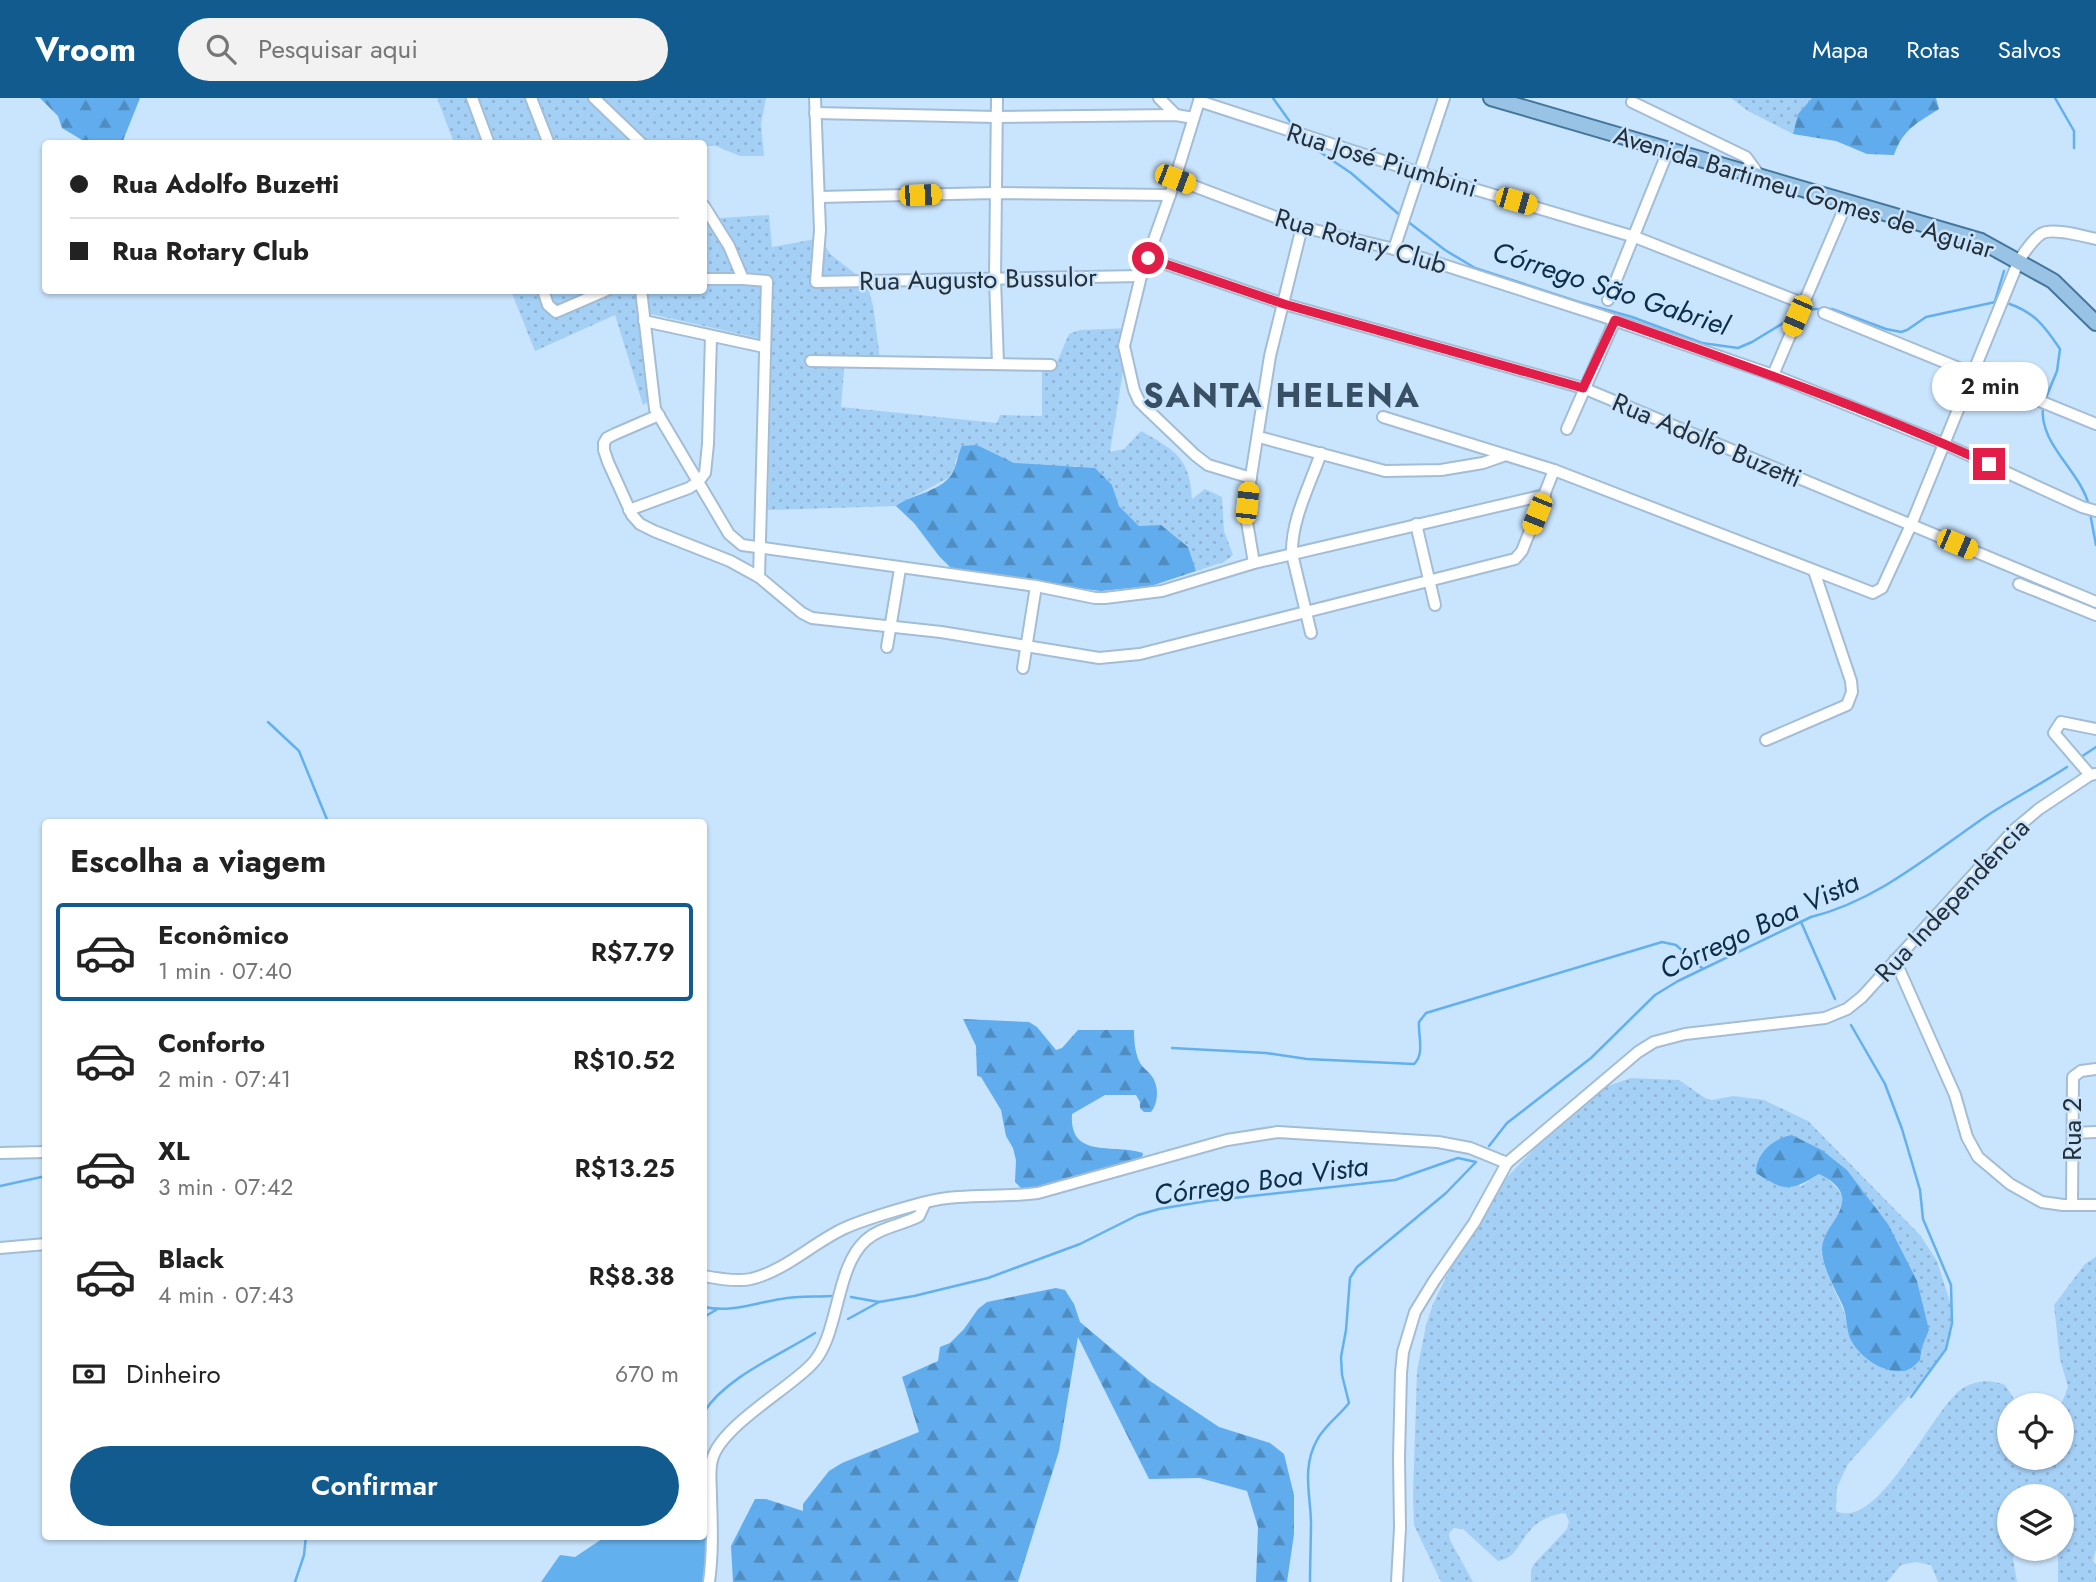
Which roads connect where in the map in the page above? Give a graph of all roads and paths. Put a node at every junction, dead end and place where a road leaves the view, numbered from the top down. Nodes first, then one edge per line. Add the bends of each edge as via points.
1 (472, 98) edge
2 (531, 98) edge
3 (594, 98) edge
4 (815, 98) edge
5 (997, 98) edge
6 (1159, 98) edge
7 (1444, 98) edge
8 (1491, 98) edge
9 (1199, 100) edge
10 (1632, 102) dead end
11 (815, 113) junction
12 (1176, 115) junction
13 (996, 117) junction
14 (1193, 118) junction
15 (488, 140) edge
16 (550, 140) edge
17 (638, 140) edge
18 (1668, 151) junction
19 (1420, 173) junction
20 (1759, 175) junction
21 (1175, 179) junction
22 (995, 193) junction
23 (1170, 195) junction
24 (819, 197) junction
25 (1847, 202) junction
26 (707, 211) edge
27 (1303, 227) junction
28 (1635, 237) junction
29 (2096, 239) edge
30 (1394, 249) junction
31 (1148, 258) junction
32 (2019, 260) junction
33 (1141, 276) junction
34 (707, 279) edge
35 (743, 279) junction
36 (995, 279) junction
37 (544, 294) edge
38 (598, 294) edge
39 (642, 294) edge
40 (1608, 300) dead end
41 (1284, 304) junction
42 (1800, 309) junction
43 (1824, 313) dead end
44 (1615, 320) junction
45 (645, 321) junction
46 (2096, 323) edge
47 (711, 336) junction
48 (764, 347) junction
49 (811, 361) dead end
50 (998, 365) junction
51 (1051, 365) dead end
52 (1972, 372) junction
53 (1773, 374) junction
54 (1583, 388) junction
55 (659, 415) junction
56 (1383, 417) dead end
57 (2096, 424) edge
58 (1566, 429) dead end
59 (1259, 437) junction
60 (1942, 443) junction
61 (1321, 453) junction
62 (1503, 456) junction
63 (1554, 470) junction
64 (1251, 478) junction
65 (698, 482) junction
66 (1545, 495) junction
67 (629, 510) junction
68 (2095, 511) edge
69 (1416, 524) junction
70 (1911, 524) junction
71 (742, 545) junction
72 (760, 548) junction
73 (1292, 554) junction
74 (1254, 563) junction
75 (738, 565) junction
76 (900, 569) junction
77 (1814, 571) junction
78 (759, 577) junction
79 (1429, 580) junction
80 (2018, 584) dead end
81 (1035, 586) junction
82 (2096, 602) edge
83 (1436, 605) dead end
84 (1306, 611) junction
85 (2096, 615) edge
86 (890, 625) junction
87 (1311, 633) dead end
88 (1027, 645) junction
89 (887, 648) dead end
90 (1023, 668) dead end
91 (2096, 729) edge
92 (1766, 740) dead end
93 (2093, 775) edge
94 (1895, 960) junction
95 (2096, 1069) edge
96 (2096, 1132) edge
97 (2073, 1133) junction
98 (42, 1152) edge
99 (0, 1153) edge
100 (1507, 1163) junction
101 (925, 1203) junction
102 (2072, 1205) junction
103 (2096, 1205) edge
104 (42, 1244) edge
105 (0, 1248) edge
106 (707, 1276) edge
107 (709, 1582) edge
108 (1397, 1582) edge

1 - 15 street
2 - 16 street
3 - 17 street
4 - 11 street
5 - 13 street
6 - 12 street
7 - 19 street
8 - 18 main road, Avenida Bartimeu Gomes de Aguiar
9 - 14 street
9 - 19 street, Rua José Piumbini
10 - 20 street via 1746,157
11 - 13 street
11 - 24 street
12 - 13 street
12 - 14 street
13 - 22 street
14 - 21 street
18 - 20 main road, Avenida Bartimeu Gomes de Aguiar
18 - 28 street
19 - 28 street, Rua José Piumbini
19 - 30 street
20 - 25 main road, Avenida Bartimeu Gomes de Aguiar
21 - 23 street
21 - 27 street, Rua Rotary Club
22 - 23 street
22 - 24 street
22 - 36 street
23 - 31 street
24 - 36 street, Rua Augusto Bussulor via 816,282
25 - 32 main road, Avenida Bartimeu Gomes de Aguiar via 1981,241
25 - 42 street
26 - 35 street
27 - 30 street, Rua Rotary Club
27 - 41 street
28 - 40 street
28 - 42 street, Rua José Piumbini
29 - 32 street via 2045,232
30 - 44 street, Rua Rotary Club
31 - 33 street
31 - 41 street, Rua Adolfo Buzetti
32 - 46 main road, Avenida Bartimeu Gomes de Aguiar via 2053,281
32 - 52 street
33 - 36 street, Rua Augusto Bussulor
33 - 64 street via 1124,337 1139,401 1208,465
34 - 35 street
35 - 48 street via 767,281
36 - 50 street
37 - 38 street via 556,312
39 - 45 street
41 - 54 street, Rua Adolfo Buzetti
41 - 59 street via 1270,356
42 - 53 street
43 - 52 street
44 - 53 street, Rua Rotary Club
44 - 54 street
45 - 47 street
45 - 55 street via 653,400
47 - 48 street
47 - 65 street via 707,466
48 - 72 street
49 - 50 street
50 - 51 street
52 - 57 street
52 - 60 street
53 - 60 street, Rua Rotary Club
54 - 58 street
54 - 70 street, Rua Adolfo Buzetti
55 - 65 street
55 - 67 street via 604,443
56 - 62 street
59 - 61 street
59 - 64 street
60 - 68 street, Rua Rotary Club
60 - 70 street
61 - 62 street via 1363,467 1401,472 1441,470
61 - 73 street via 1294,528
62 - 63 street
63 - 66 street
63 - 77 street
64 - 74 street via 1247,522
65 - 67 street
65 - 71 street via 729,534
66 - 69 street
66 - 79 street via 1515,559
67 - 75 street via 640,524
69 - 73 street
69 - 79 street
70 - 77 street via 1882,588 1873,593
70 - 82 street, Rua Adolfo Buzetti
71 - 72 street
71 - 75 street
72 - 76 street
72 - 78 street
73 - 74 street
73 - 84 street
74 - 81 street via 1132,596 1095,598
75 - 78 street
76 - 81 street
76 - 86 street
77 - 92 street via 1851,681 1850,700
78 - 86 street via 812,618
79 - 83 street
79 - 84 street
80 - 85 street
81 - 88 street
84 - 87 street
84 - 88 street via 1122,657 1099,658
86 - 88 street
86 - 89 street
88 - 90 street
91 - 93 street via 2061,722 2054,733
93 - 94 street, Rua Independência via 2014,830
94 - 100 street, Rua Independência via 1847,1009 1825,1018 1695,1032 1654,1042
94 - 102 street via 1978,1157 1997,1176 2042,1202
95 - 97 street, Rua 2 via 2073,1077
96 - 97 street
97 - 102 street, Rua 2
98 - 99 street
100 - 101 street via 1470,1148 1438,1142 1278,1132 1227,1140 1038,1193
100 - 108 street via 1415,1312 1403,1352
101 - 106 street via 845,1228 751,1279
101 - 107 street via 919,1216 864,1241 846,1271 813,1364 737,1427 716,1451 711,1467
102 - 103 street
104 - 105 street

